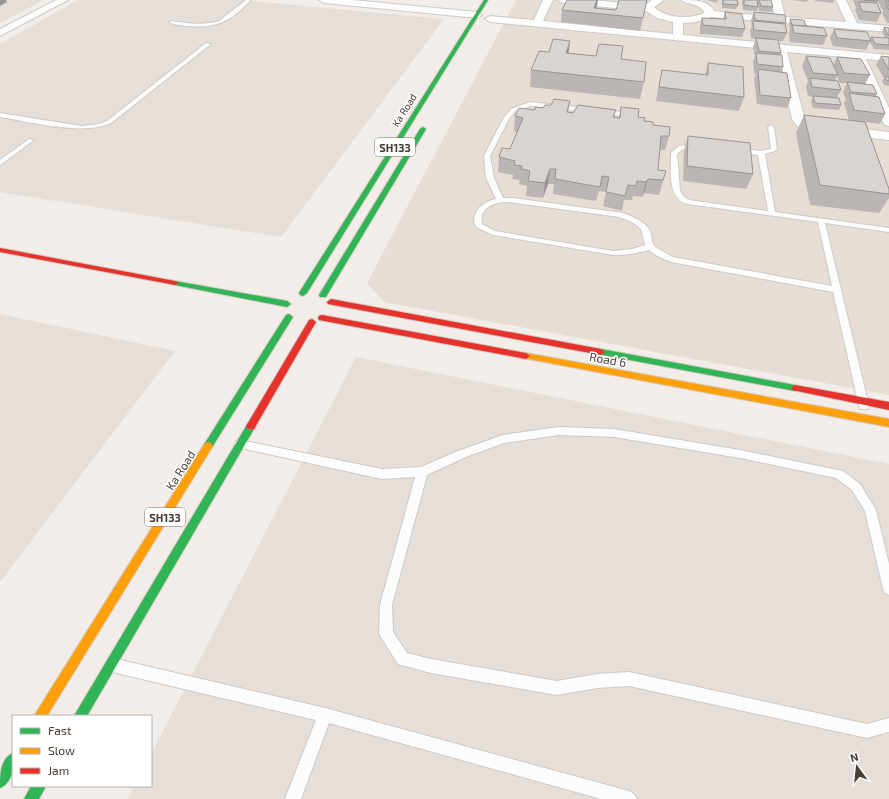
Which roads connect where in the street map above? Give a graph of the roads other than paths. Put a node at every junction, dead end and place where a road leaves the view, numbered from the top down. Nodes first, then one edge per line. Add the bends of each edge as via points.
1 (63, 0) edge
2 (249, 0) edge
3 (324, 0) edge
4 (486, 0) edge
5 (548, 0) edge
6 (563, 0) edge
7 (659, 0) edge
8 (687, 0) edge
9 (776, 0) edge
10 (841, 0) edge
11 (611, 2) edge
12 (649, 8) junction
13 (709, 14) junction
14 (477, 16) junction
15 (490, 19) dead end
16 (678, 19) junction
17 (781, 20) junction
18 (171, 22) dead end
19 (537, 24) junction
20 (853, 26) junction
21 (889, 29) edge
22 (0, 33) edge
23 (678, 38) junction
24 (208, 44) dead end
25 (781, 48) junction
26 (859, 55) junction
27 (889, 58) edge
28 (0, 115) edge
29 (634, 115) edge
30 (429, 120) dead end
31 (889, 122) edge
32 (771, 127) dead end
33 (889, 136) edge
34 (31, 140) dead end
35 (704, 146) edge
36 (733, 150) edge
37 (761, 153) junction
38 (0, 163) edge
39 (500, 200) junction
40 (772, 214) junction
41 (821, 220) junction
42 (889, 230) edge
43 (650, 246) junction
44 (0, 250) edge
45 (837, 290) junction
46 (303, 293) junction
47 (323, 295) junction
48 (331, 302) junction
49 (287, 304) junction
50 (322, 318) junction
51 (300, 321) junction
52 (863, 401) junction
53 (889, 406) edge
54 (868, 419) junction
55 (889, 423) edge
56 (240, 444) junction
57 (422, 472) junction
58 (889, 589) edge
59 (110, 664) junction
60 (41, 715) edge
61 (81, 715) edge
62 (325, 715) junction
63 (889, 725) edge
64 (12, 762) edge
65 (0, 781) edge
66 (38, 787) edge
67 (31, 799) edge
68 (293, 799) edge
69 (629, 799) edge

1 - 22 street
2 - 18 lane via 216,24
3 - 14 street
4 - 14 main road, Ka Road / SH133
5 - 19 street
6 - 11 street
7 - 12 street via 653,2
8 - 13 street via 706,7
9 - 17 street
10 - 20 street
11 - 12 street
12 - 16 street via 657,15
13 - 16 street via 700,18
13 - 17 street
14 - 46 main road, Ka Road / SH133
15 - 19 street
16 - 23 street
17 - 20 street
19 - 23 street
20 - 21 street
23 - 25 street
24 - 28 lane via 109,122 100,126 82,128
25 - 26 street
25 - 33 street via 801,123 812,127
26 - 27 street
26 - 31 street
29 - 39 lane via 530,104 513,110 487,156 490,178
30 - 47 main road, SH133
32 - 37 lane via 774,150
34 - 38 lane
35 - 40 lane via 681,147 674,153 676,190 680,197 688,202
36 - 37 lane
37 - 40 lane
39 - 43 lane via 632,218 646,231
39 - 43 lane via 482,207 477,220 479,225 493,233 613,253 638,251
40 - 41 lane
41 - 42 lane
41 - 45 lane
43 - 45 lane via 660,254 685,262
44 - 49 main road
45 - 52 lane
46 - 47 main road
46 - 49 main road, SH133
47 - 48 main road
48 - 50 main road via 329,312
48 - 52 main road, Road 6
49 - 51 main road via 285,309
50 - 51 main road
50 - 54 main road, Road 6
51 - 56 main road, SH133
51 - 60 main road, Ka Road / SH133
52 - 53 main road, Road 6
52 - 54 lane
54 - 55 main road, Road 6
56 - 57 lane via 382,474
56 - 59 main road, SH133
57 - 58 lane via 503,439 558,431 614,433 839,474 856,487 870,510
57 - 63 lane via 386,605 386,634 403,659 557,688 629,679 867,731
59 - 61 main road, SH133
59 - 62 lane
62 - 68 lane
62 - 69 lane
64 - 65 main road
66 - 67 main road

